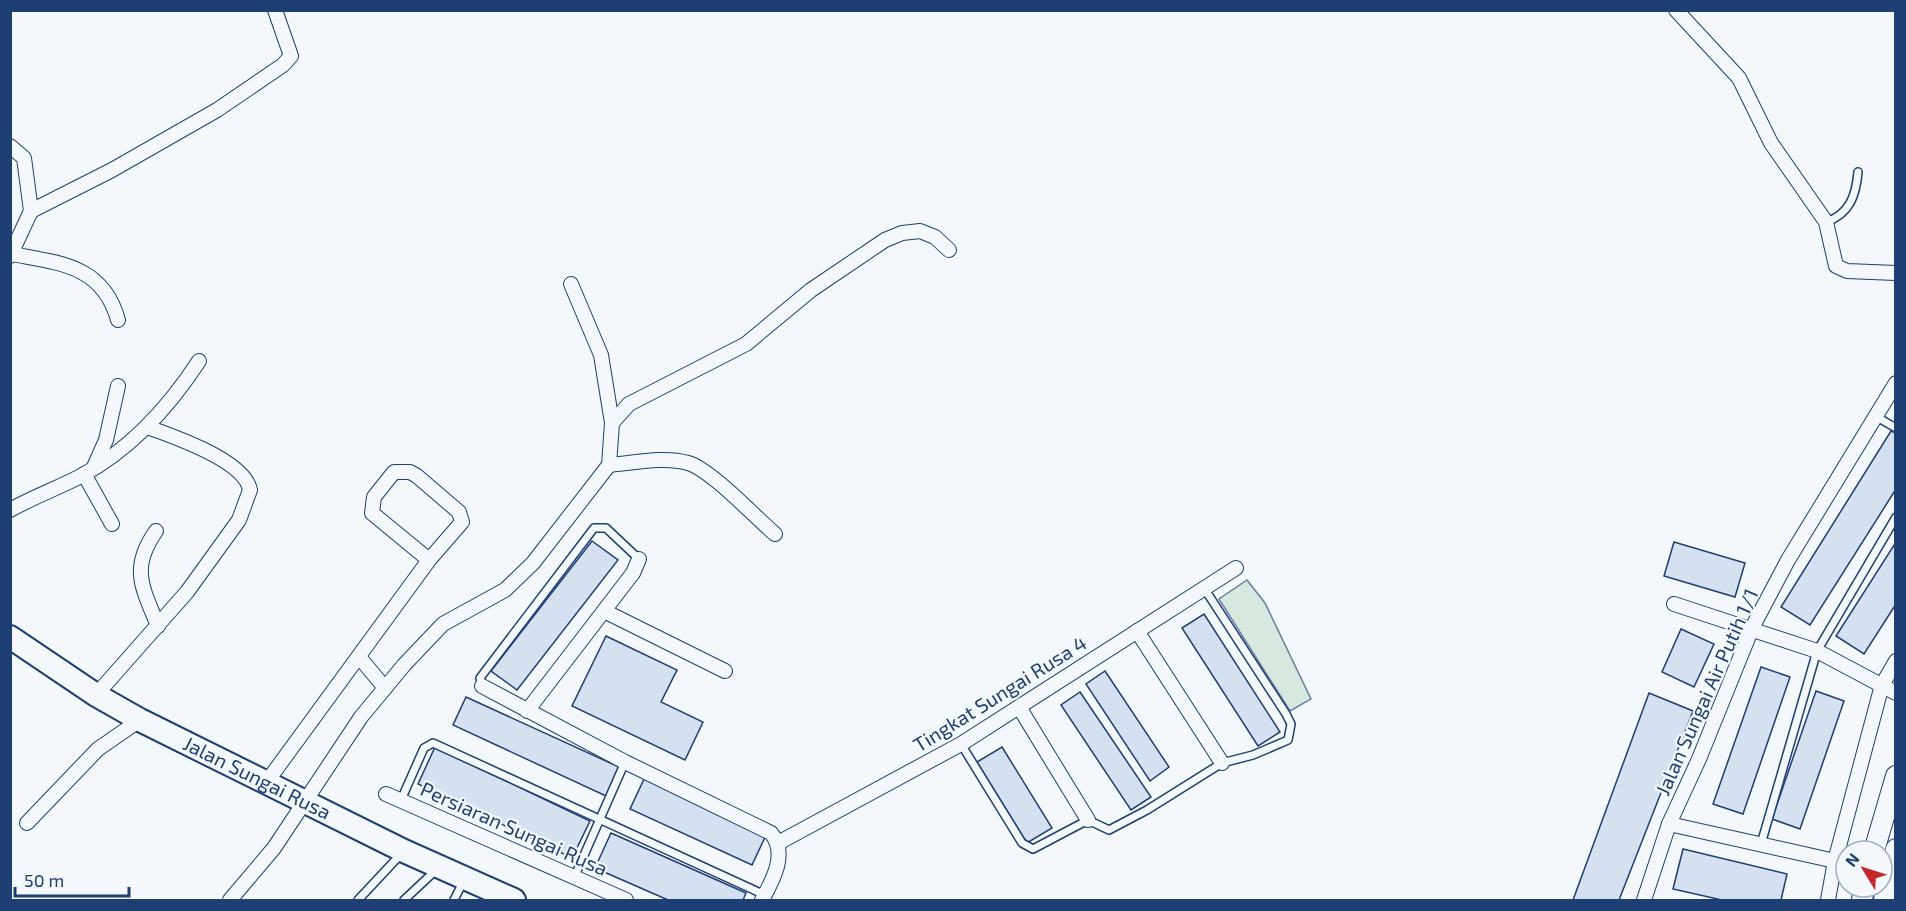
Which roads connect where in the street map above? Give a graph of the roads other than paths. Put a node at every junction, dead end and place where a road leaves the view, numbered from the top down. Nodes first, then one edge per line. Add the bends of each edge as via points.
1 (275, 10) edge
2 (1676, 10) edge
3 (10, 146) edge
4 (1858, 172) dead end
5 (31, 211) junction
6 (1826, 222) junction
7 (949, 250) dead end
8 (11, 255) edge
9 (1896, 273) edge
10 (571, 284) dead end
11 (118, 320) dead end
12 (199, 361) dead end
13 (1896, 382) edge
14 (117, 386) dead end
15 (1875, 416) junction
16 (612, 423) junction
17 (147, 427) junction
18 (1896, 428) edge
19 (609, 465) junction
20 (89, 471) junction
21 (10, 510) edge
22 (1896, 517) edge
23 (112, 524) dead end
24 (156, 531) dead end
25 (775, 534) dead end
26 (639, 559) joint
27 (429, 560) junction
28 (1236, 568) dead end
29 (1204, 588) junction
30 (1674, 604) dead end
31 (604, 611) junction
32 (158, 626) junction
33 (1752, 628) junction
34 (1137, 631) junction
35 (11, 637) edge
36 (1817, 651) junction
37 (360, 658) junction
38 (1896, 661) edge
39 (725, 671) dead end
40 (482, 686) joint
41 (1882, 686) junction
42 (385, 688) junction
43 (1896, 693) edge
44 (96, 695) junction
45 (1019, 706) junction
46 (527, 711) junction
47 (140, 720) junction
48 (961, 744) junction
49 (625, 762) junction
50 (1222, 763) junction
51 (1896, 776) edge
52 (266, 783) junction
53 (386, 794) dead end
54 (401, 800) junction
55 (305, 803) junction
56 (600, 820) junction
57 (1088, 820) junction
58 (27, 823) dead end
59 (1669, 824) junction
60 (1841, 839) edge
61 (1878, 839) edge
62 (778, 843) junction
63 (1761, 844) junction
64 (404, 851) junction
65 (1834, 861) edge
66 (440, 866) junction
67 (1834, 867) edge
68 (465, 878) junction
69 (574, 878) junction
70 (764, 898) edge
71 (230, 900) edge
72 (358, 900) edge
73 (404, 900) edge
74 (453, 900) edge
75 (514, 900) edge
76 (626, 900) edge
77 (1644, 900) edge
78 (1828, 900) edge

1 - 5 street via 291,56 283,65 217,110
2 - 6 street via 1739,78 1772,143
3 - 5 street via 24,158
4 - 6 lane via 1851,205 1839,217
5 - 8 street
6 - 9 street via 1836,266 1847,271
7 - 16 street via 920,231 885,240 811,290 746,344 656,388 630,404
8 - 11 street via 66,265 85,273 105,290
10 - 16 street via 601,355
12 - 17 street via 171,402
13 - 15 street, Jalan Sungai Air Putih 1/1
14 - 20 street via 106,440
15 - 18 lane
15 - 33 street, Jalan Sungai Air Putih 1/1
16 - 19 street
17 - 20 street
17 - 32 street via 237,469 250,490 239,520
19 - 25 street via 690,463
19 - 42 street via 516,581 443,624
20 - 21 street
20 - 23 street
22 - 36 lane
24 - 32 street via 142,553 140,568
26 - 31 street
26 - 40 lane via 606,528 594,528 480,678
27 - 27 street via 372,513 374,497 394,472 417,476 462,517 460,525
27 - 37 street
28 - 29 street, Tingkat Sungai Rusa 4
29 - 34 street, Tingkat Sungai Rusa 4
29 - 50 lane via 1291,724 1288,740
30 - 33 street
31 - 39 street
31 - 46 street
32 - 44 street
33 - 36 street
33 - 59 street, Jalan Sungai Air Putih 1/1
34 - 45 street, Tingkat Sungai Rusa 4
34 - 50 street
35 - 44 main road, Jalan Sungai Rusa
36 - 41 street
36 - 63 lane
37 - 42 street
37 - 52 street
38 - 41 street
40 - 46 street
41 - 43 street
41 - 60 street
42 - 55 street via 330,761
44 - 47 main road, Jalan Sungai Rusa
45 - 48 street, Tingkat Sungai Rusa 4
45 - 57 street
46 - 49 street
47 - 52 main road, Jalan Sungai Rusa
47 - 58 street via 98,749
48 - 57 lane via 1027,848 1041,847
48 - 62 street, Tingkat Sungai Rusa 4
49 - 56 lane
49 - 62 street via 766,830
50 - 57 lane via 1109,830
51 - 61 street
52 - 55 main road, Jalan Sungai Rusa
53 - 54 street, Persiaran Sungai Rusa
54 - 56 lane via 424,748 432,743
54 - 69 street, Persiaran Sungai Rusa
55 - 64 main road, Jalan Sungai Rusa
55 - 71 street via 274,848
56 - 69 lane
56 - 70 lane
59 - 63 street
59 - 77 street, Jalan Sungai Air Putih 1/1
62 - 70 street via 778,864
63 - 65 street
64 - 66 main road, Jalan Sungai Rusa
64 - 72 lane
66 - 68 main road, Jalan Sungai Rusa
66 - 73 lane
67 - 78 street
68 - 74 lane
68 - 75 main road, Jalan Sungai Rusa
69 - 76 street, Persiaran Sungai Rusa

